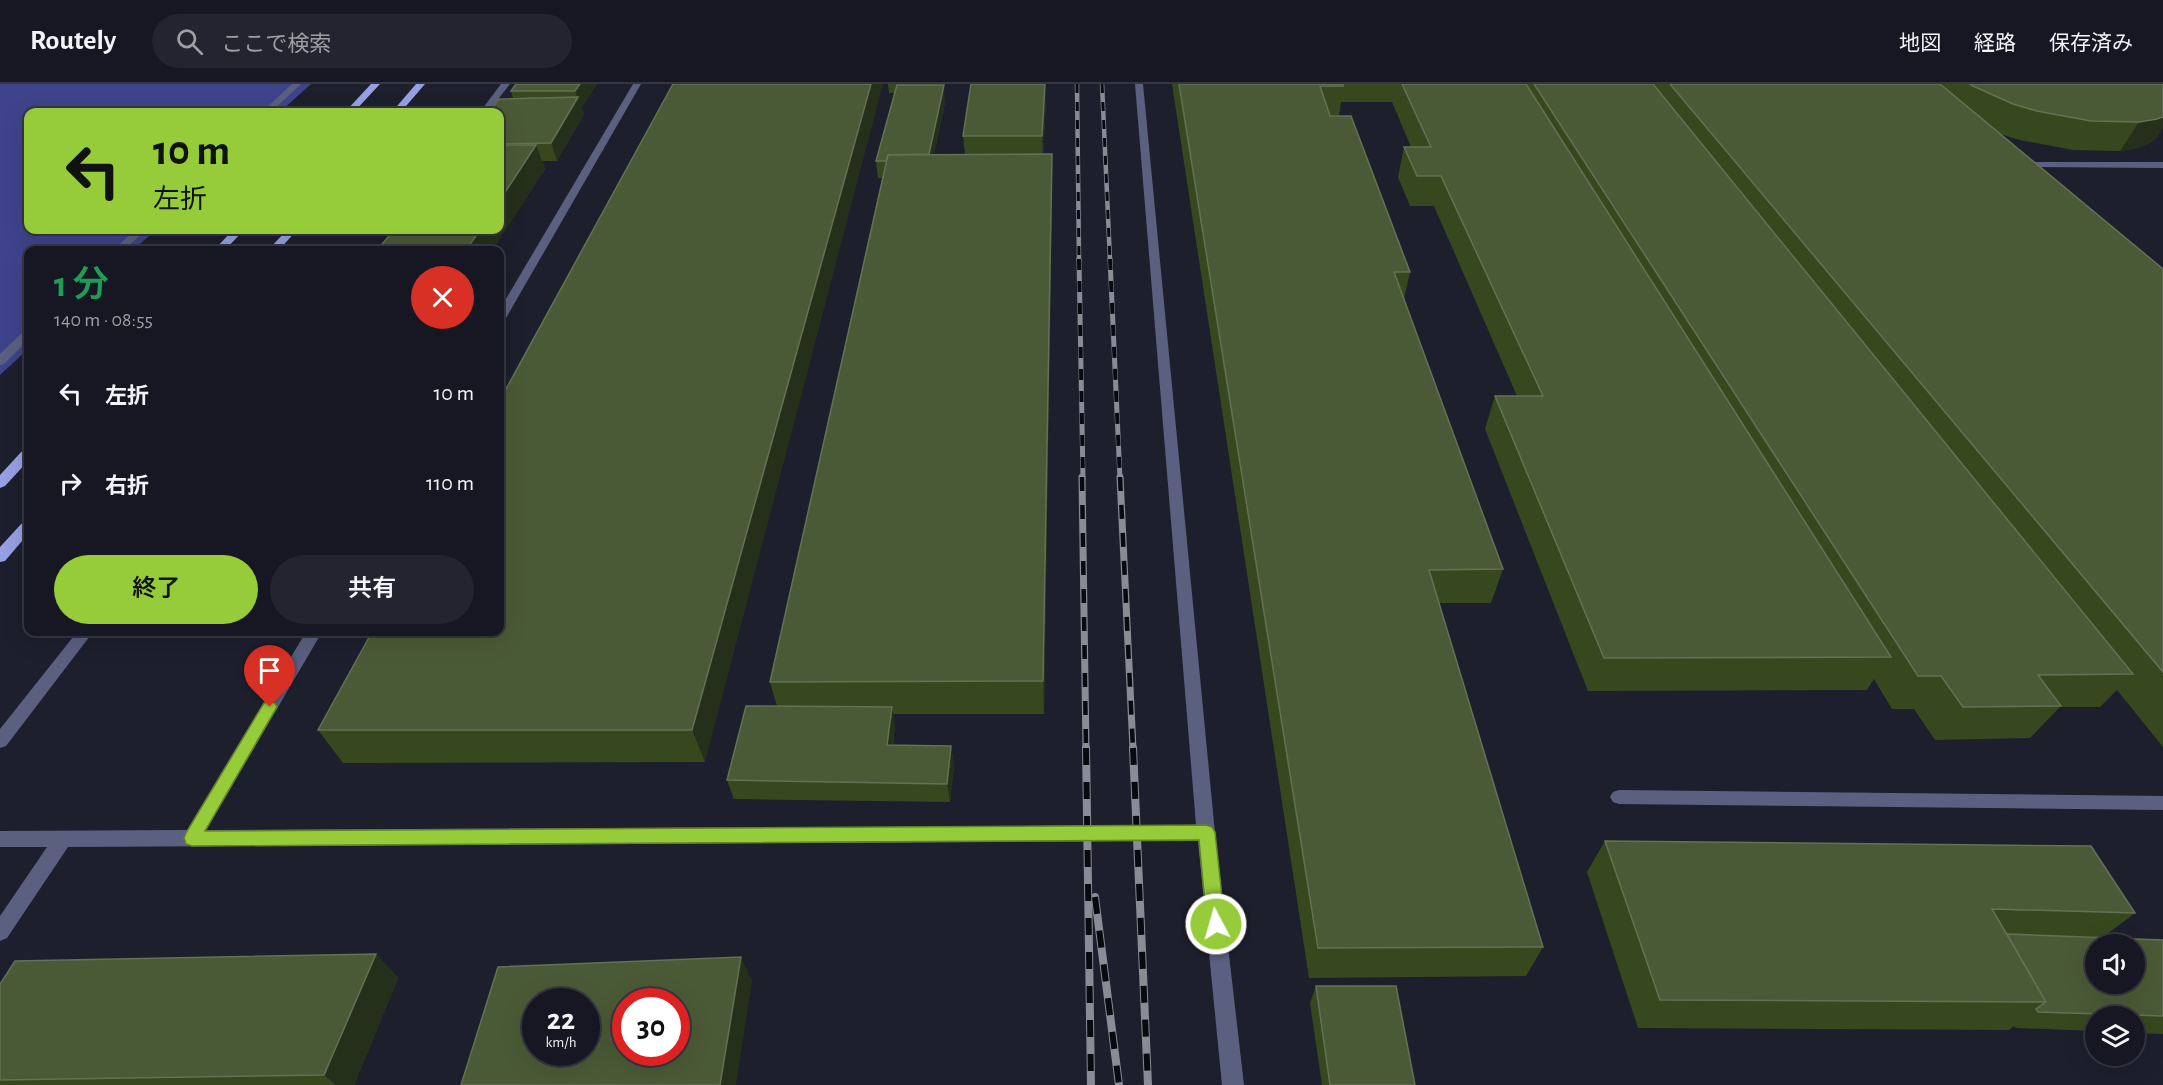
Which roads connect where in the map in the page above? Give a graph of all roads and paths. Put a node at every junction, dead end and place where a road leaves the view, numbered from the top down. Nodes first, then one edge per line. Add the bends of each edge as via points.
1 (297, 84) edge
2 (376, 84) edge
3 (421, 84) edge
4 (506, 84) edge
5 (638, 84) edge
6 (1139, 84) edge
7 (270, 108) edge
8 (353, 108) edge
9 (400, 108) edge
10 (487, 108) edge
11 (2024, 164) edge
12 (2163, 165) edge
13 (136, 234) edge
14 (235, 234) edge
15 (287, 234) edge
16 (123, 246) edge
17 (223, 246) edge
18 (277, 246) edge
19 (504, 311) edge
20 (24, 338) edge
21 (0, 361) edge
22 (24, 457) edge
23 (0, 483) edge
24 (24, 530) edge
25 (0, 557) edge
26 (81, 636) edge
27 (312, 636) edge
28 (0, 741) edge
29 (1619, 797) dead end
30 (2163, 803) edge
31 (1206, 832) junction
32 (192, 838) junction
33 (0, 839) edge
34 (63, 839) junction
35 (0, 932) edge
36 (1233, 1085) edge

1 - 7 street
2 - 8 main road
3 - 9 main road
4 - 10 street
5 - 19 street
6 - 31 street
11 - 12 street
13 - 16 street
14 - 17 main road
15 - 18 main road
20 - 21 street
22 - 23 main road
24 - 25 main road
26 - 28 street
27 - 32 street
29 - 30 street
31 - 32 street
31 - 36 street
32 - 34 street
33 - 34 street
34 - 35 street

